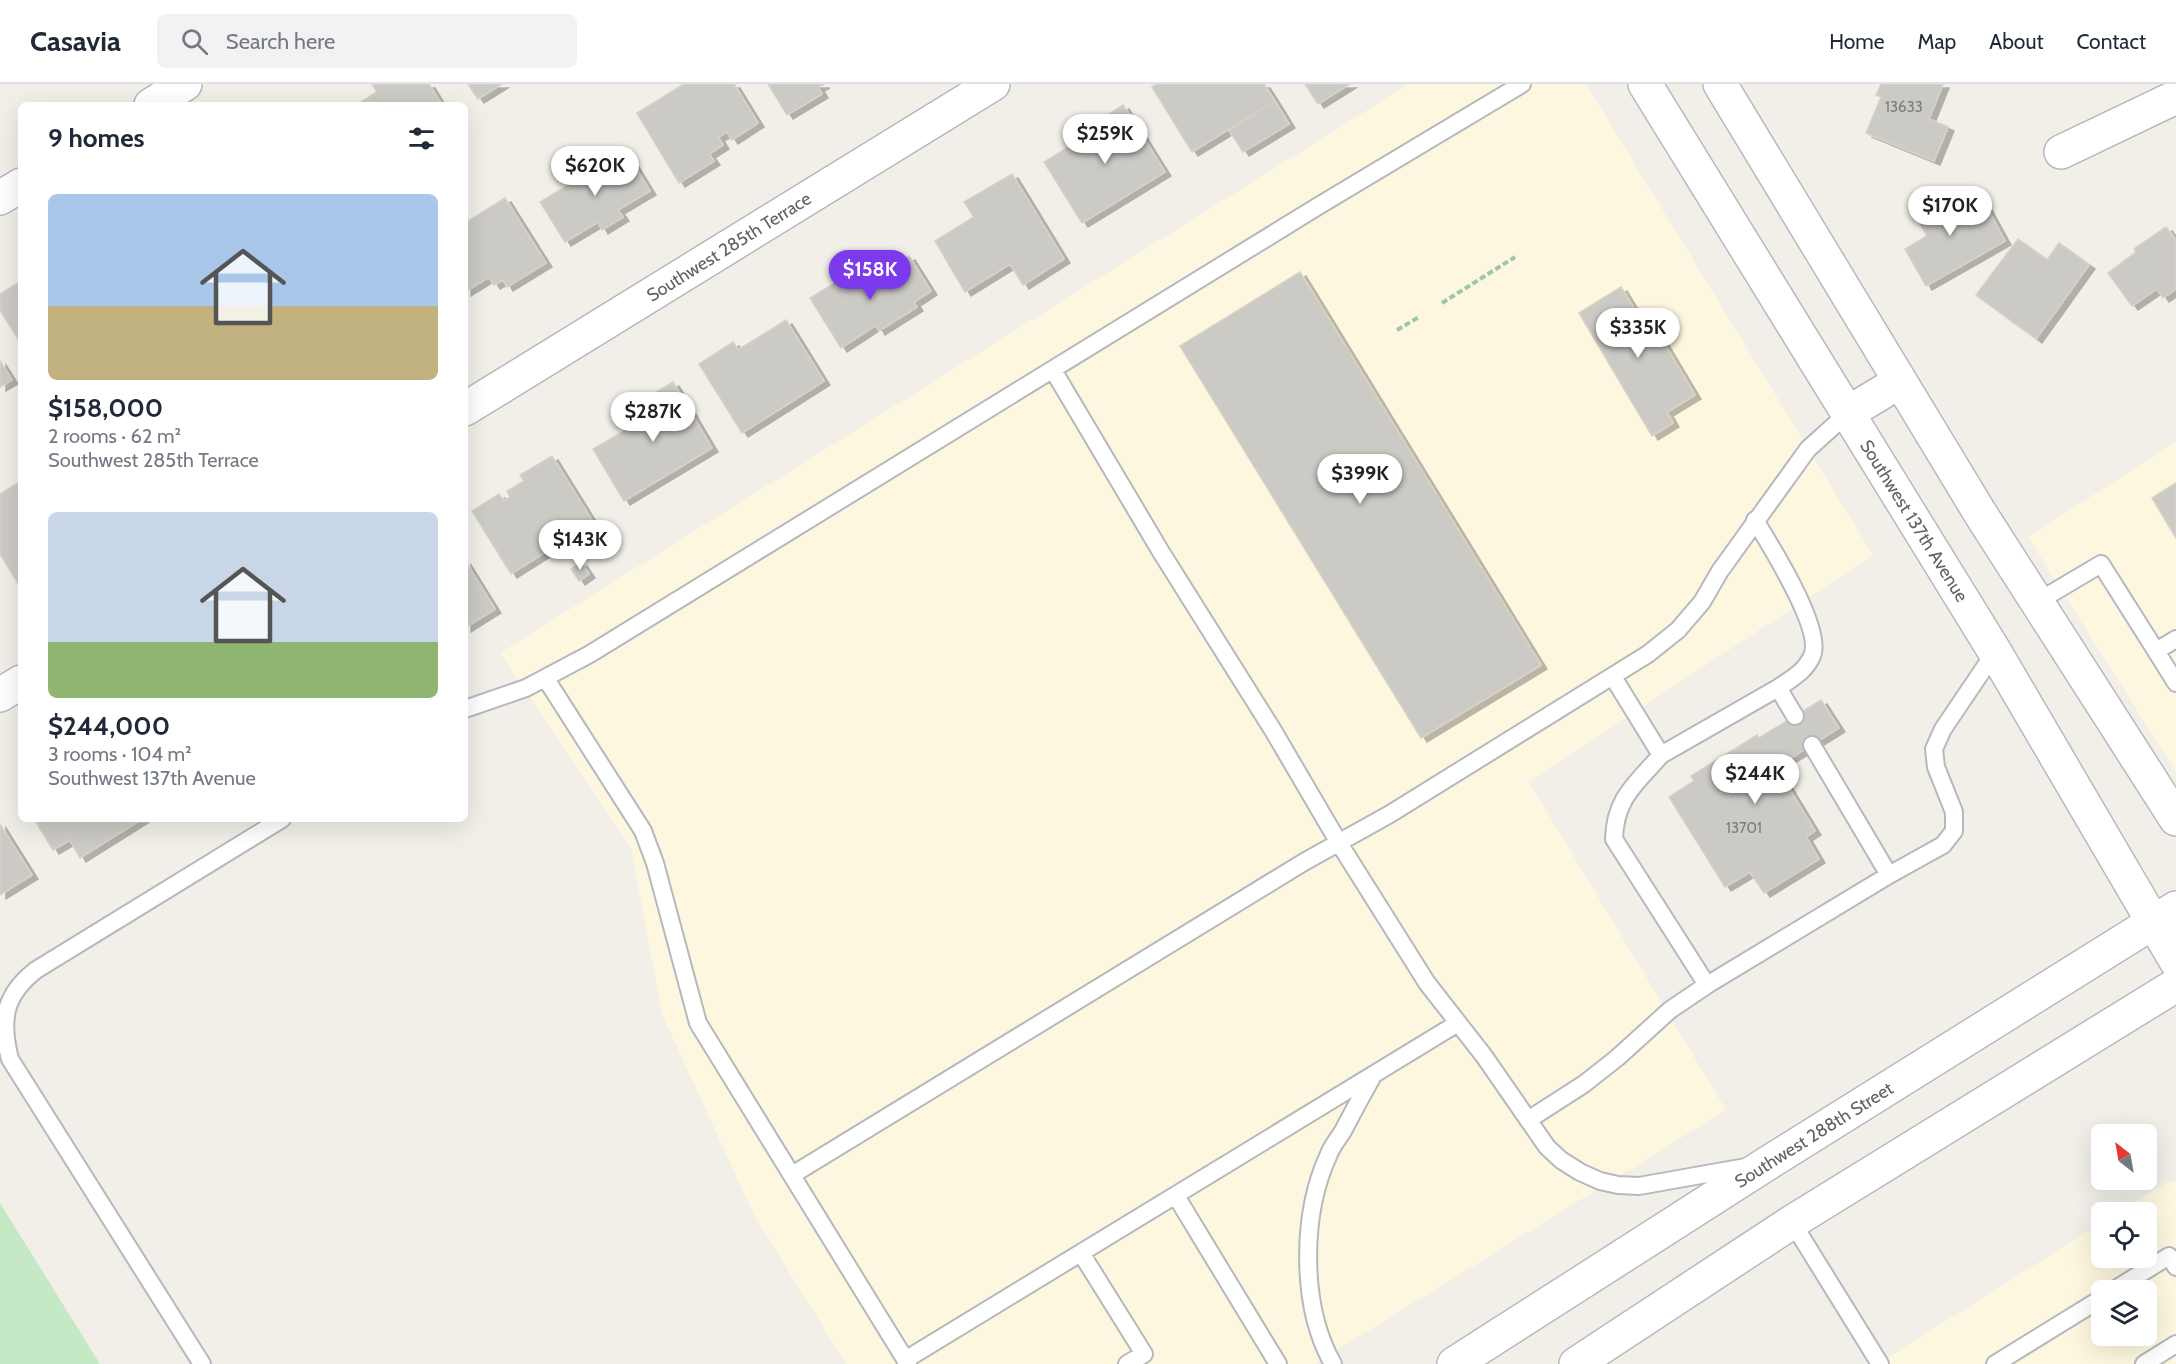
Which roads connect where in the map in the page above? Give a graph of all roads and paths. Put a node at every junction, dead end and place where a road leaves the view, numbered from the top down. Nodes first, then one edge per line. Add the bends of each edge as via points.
1 (185, 84) edge
2 (993, 84) edge
3 (1522, 84) edge
4 (1645, 84) edge
5 (1720, 84) edge
6 (2176, 97) edge
7 (156, 102) edge
8 (2061, 152) dead end
9 (18, 187) edge
10 (0, 198) edge
11 (1515, 257) dead end
12 (1442, 303) dead end
13 (1419, 317) dead end
14 (1397, 330) dead end
15 (1053, 370) junction
16 (1899, 382) junction
17 (468, 407) edge
18 (1848, 413) junction
19 (1755, 520) junction
20 (2037, 602) junction
21 (2176, 639) edge
22 (2156, 651) junction
23 (1995, 652) junction
24 (1613, 677) junction
25 (546, 679) junction
26 (2176, 683) edge
27 (18, 684) edge
28 (1778, 688) junction
29 (0, 695) edge
30 (468, 708) edge
31 (1795, 716) dead end
32 (1812, 745) dead end
33 (1661, 755) junction
34 (2176, 819) edge
35 (277, 822) edge
36 (1339, 843) junction
37 (1889, 875) junction
38 (2165, 915) edge
39 (2176, 961) edge
40 (1707, 985) junction
41 (2176, 985) edge
42 (1458, 1023) junction
43 (1374, 1074) junction
44 (1528, 1120) junction
45 (1768, 1163) junction
46 (792, 1175) junction
47 (1176, 1196) junction
48 (1792, 1222) junction
49 (1081, 1253) junction
50 (2176, 1267) edge
51 (2130, 1280) edge
52 (2091, 1305) edge
53 (2176, 1344) edge
54 (907, 1362) edge
55 (202, 1364) edge
56 (1127, 1364) edge
57 (1278, 1364) edge
58 (1333, 1364) edge
59 (1454, 1364) edge
60 (1576, 1364) edge
61 (1880, 1364) edge
62 (1995, 1364) edge
63 (2144, 1364) edge

1 - 7 main road
2 - 17 main road, Southwest 285th Terrace
3 - 15 lane
4 - 18 main road, Southwest 137th Avenue
5 - 16 main road
6 - 8 main road
9 - 10 main road
11 - 12 path
13 - 14 path
15 - 25 lane
15 - 36 lane
16 - 18 main road
16 - 20 main road
18 - 19 lane via 1808,449
18 - 23 main road, Southwest 137th Avenue
19 - 24 lane via 1702,602 1678,630
19 - 28 lane via 1789,578 1813,636 1813,654 1803,671
20 - 22 lane via 2101,564
20 - 34 main road
21 - 22 lane
22 - 26 lane
23 - 37 lane via 1934,749 1936,767 1954,812 1954,831 1943,846
23 - 38 main road, Southwest 137th Avenue
24 - 33 lane
24 - 36 lane
25 - 30 lane
25 - 46 lane via 643,831 698,1023
27 - 29 main road
28 - 31 lane
28 - 33 lane
32 - 37 lane
33 - 40 lane via 1623,799 1614,839
35 - 55 lane via 36,970 21,982 4,1016 3,1038 10,1059
36 - 42 lane via 1427,983
36 - 46 lane
37 - 40 lane
38 - 39 main road, Southwest 137th Avenue
38 - 45 main road, Southwest 288th Street
40 - 44 lane via 1670,1010 1584,1084
41 - 48 main road
42 - 43 lane
42 - 44 lane
43 - 47 lane
43 - 58 lane via 1329,1154 1314,1198 1311,1299
44 - 45 lane via 1547,1148 1561,1160 1600,1181 1618,1185 1639,1186
45 - 59 main road, Southwest 288th Street
46 - 54 lane
47 - 49 lane
47 - 57 lane
48 - 60 main road
48 - 61 lane
49 - 54 lane
49 - 56 lane via 1144,1354
50 - 51 lane via 2169,1256
52 - 62 lane
53 - 63 lane

